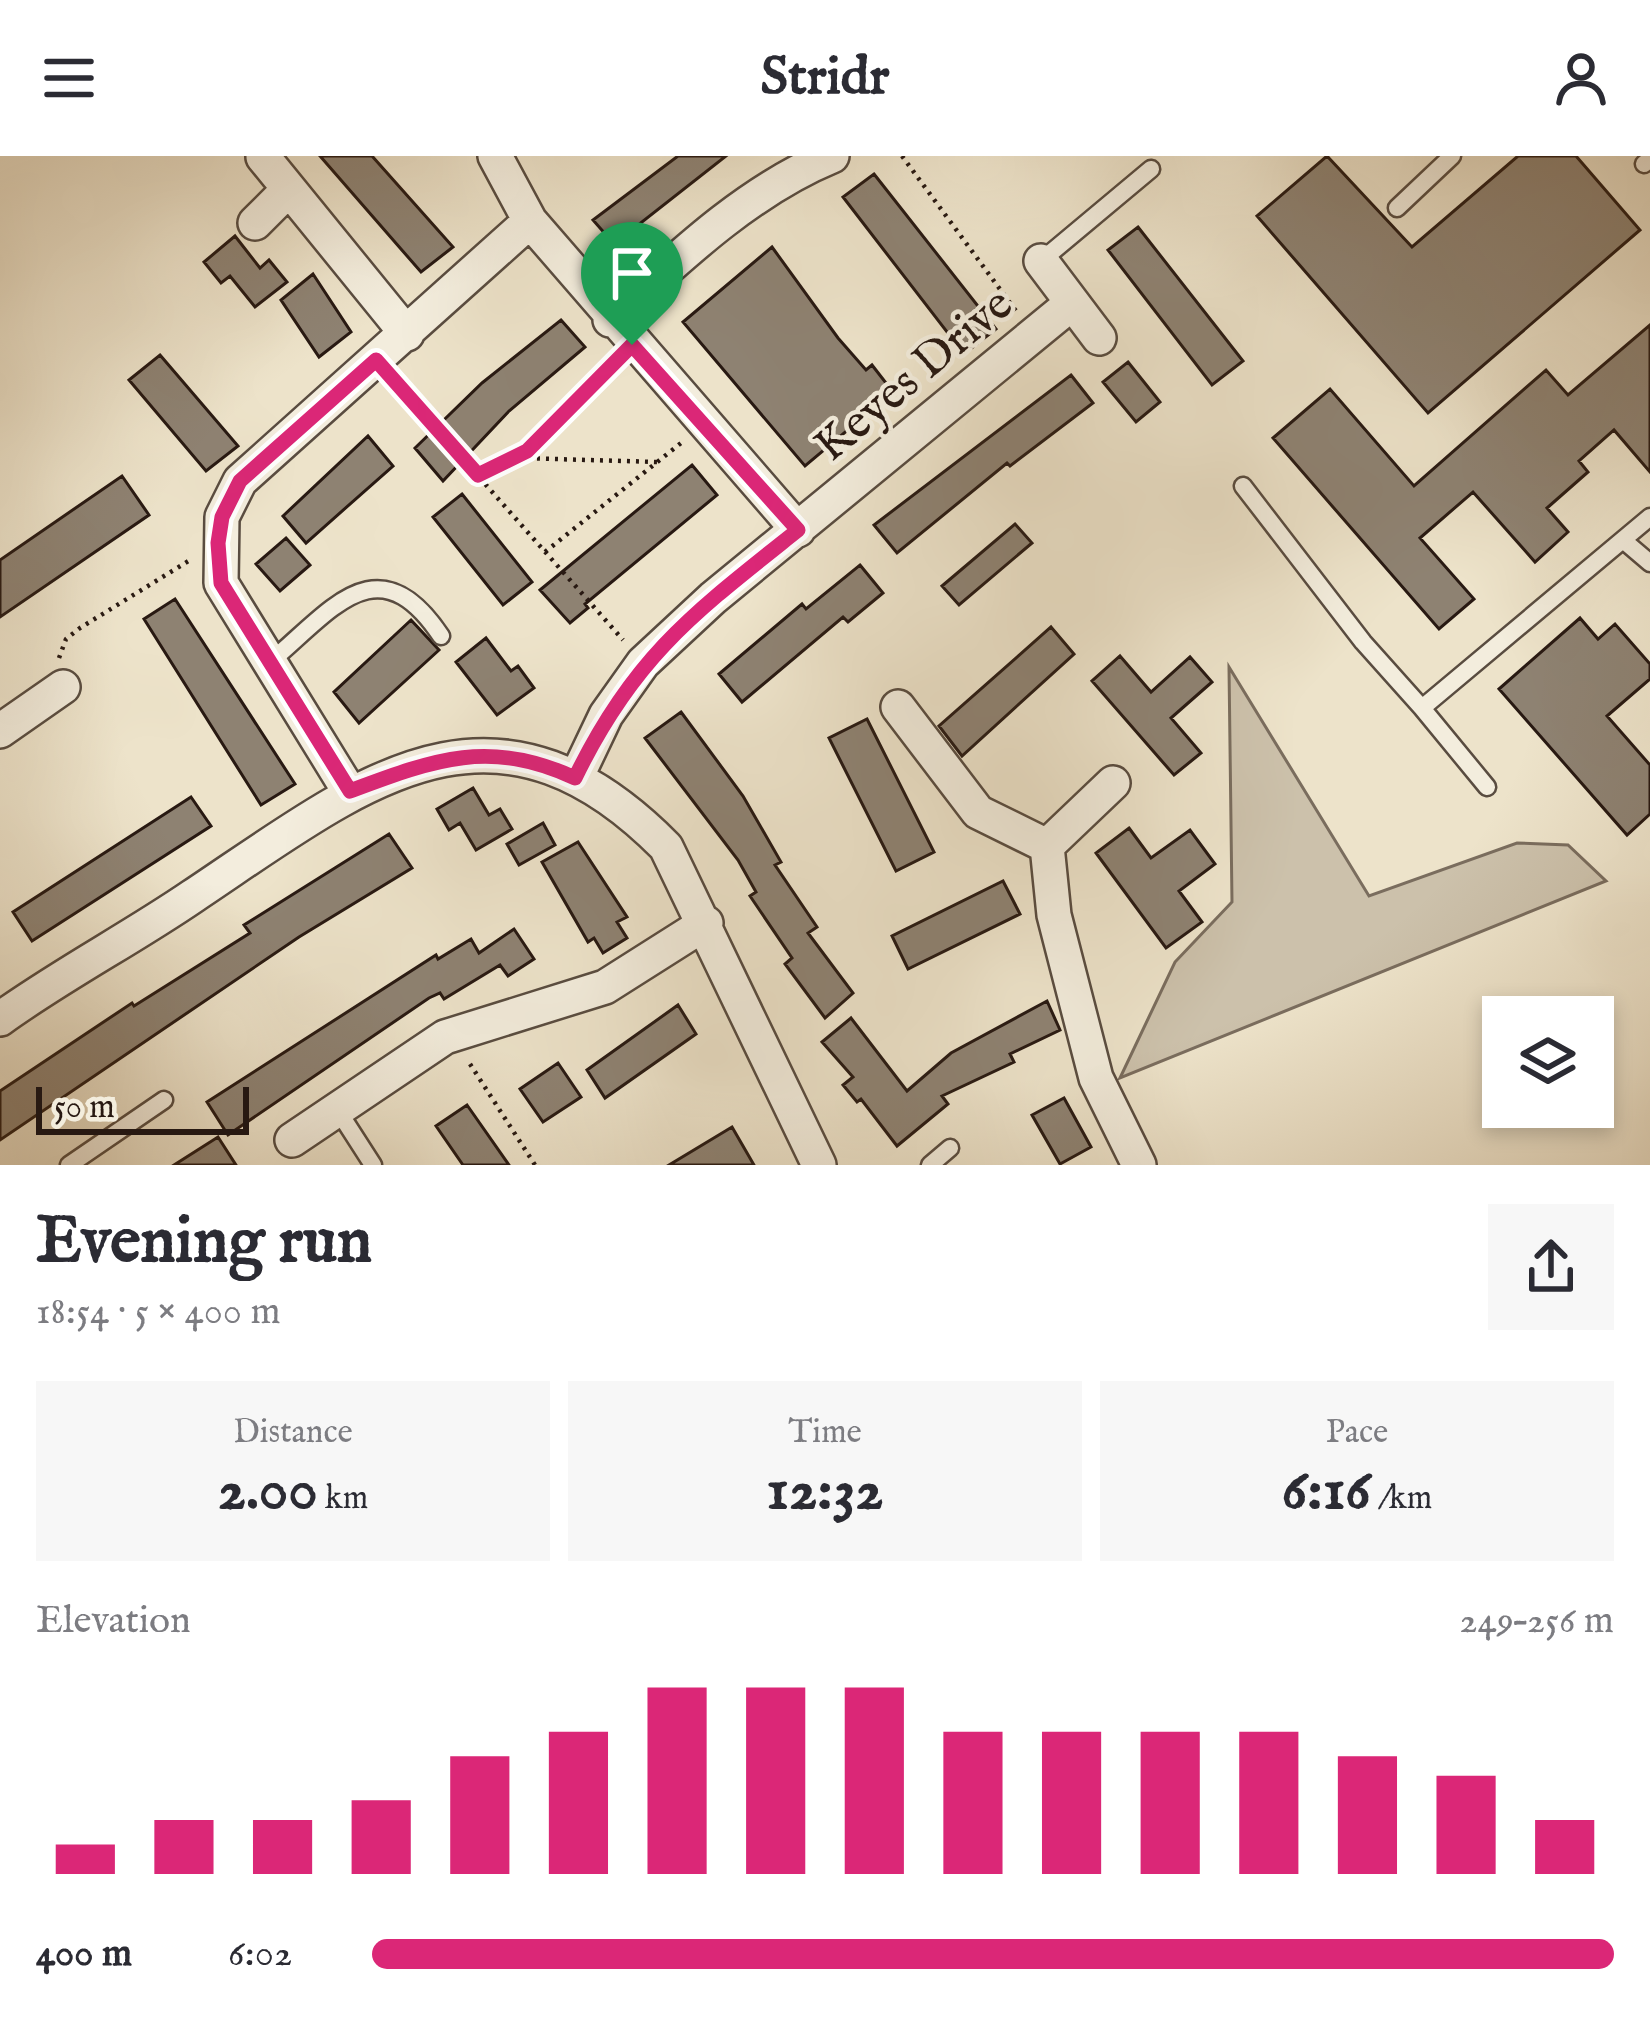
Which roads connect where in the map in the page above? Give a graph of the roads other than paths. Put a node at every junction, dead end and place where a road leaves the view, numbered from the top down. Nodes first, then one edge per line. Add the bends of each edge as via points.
1 (495, 156) edge
2 (832, 156) edge
3 (1452, 156) edge
4 (263, 158) edge
5 (1150, 169) dead end
6 (286, 192) junction
7 (1397, 208) dead end
8 (530, 221) junction
9 (255, 223) dead end
10 (1041, 261) joint
11 (1071, 304) junction
12 (621, 332) junction
13 (407, 334) junction
14 (1099, 338) dead end
15 (1244, 486) dead end
16 (1650, 517) edge
17 (798, 530) junction
18 (1623, 540) junction
19 (1650, 563) edge
20 (441, 636) dead end
21 (270, 662) junction
22 (63, 687) road end
23 (898, 707) dead end
24 (1421, 708) junction
25 (6, 715) edge
26 (575, 778) junction
27 (1113, 783) dead end
28 (1487, 787) dead end
29 (350, 791) junction
30 (1046, 845) junction
31 (706, 923) junction
32 (4, 1005) edge
33 (164, 1100) dead end
34 (337, 1109) junction
35 (292, 1140) dead end
36 (950, 1148) dead end
37 (69, 1165) edge
38 (373, 1165) edge
39 (819, 1165) edge
40 (930, 1165) edge
41 (1139, 1165) edge

1 - 8 street
2 - 12 street via 795,171 689,248
3 - 7 lane
4 - 6 street
5 - 10 lane
6 - 9 street
6 - 13 street
8 - 12 street
8 - 13 street
10 - 11 street, Keyes Drive
11 - 14 street, Keyes Drive
11 - 17 street, Keyes Drive
12 - 17 street
13 - 21 street via 240,481 222,517 221,583
15 - 24 lane
16 - 18 lane
17 - 26 street, Keyes Drive via 643,663
18 - 19 lane
18 - 24 lane
20 - 21 lane via 407,595 371,585
21 - 29 street
22 - 25 street
23 - 30 street via 978,812
24 - 28 lane
26 - 29 street via 546,764 479,754 439,758
26 - 31 street via 631,812 666,848
27 - 30 street
29 - 32 street via 83,970
30 - 41 street via 1054,915 1096,1078
31 - 34 street via 605,987 451,1035
31 - 39 street
33 - 37 lane
34 - 35 street
34 - 38 lane
36 - 40 lane

